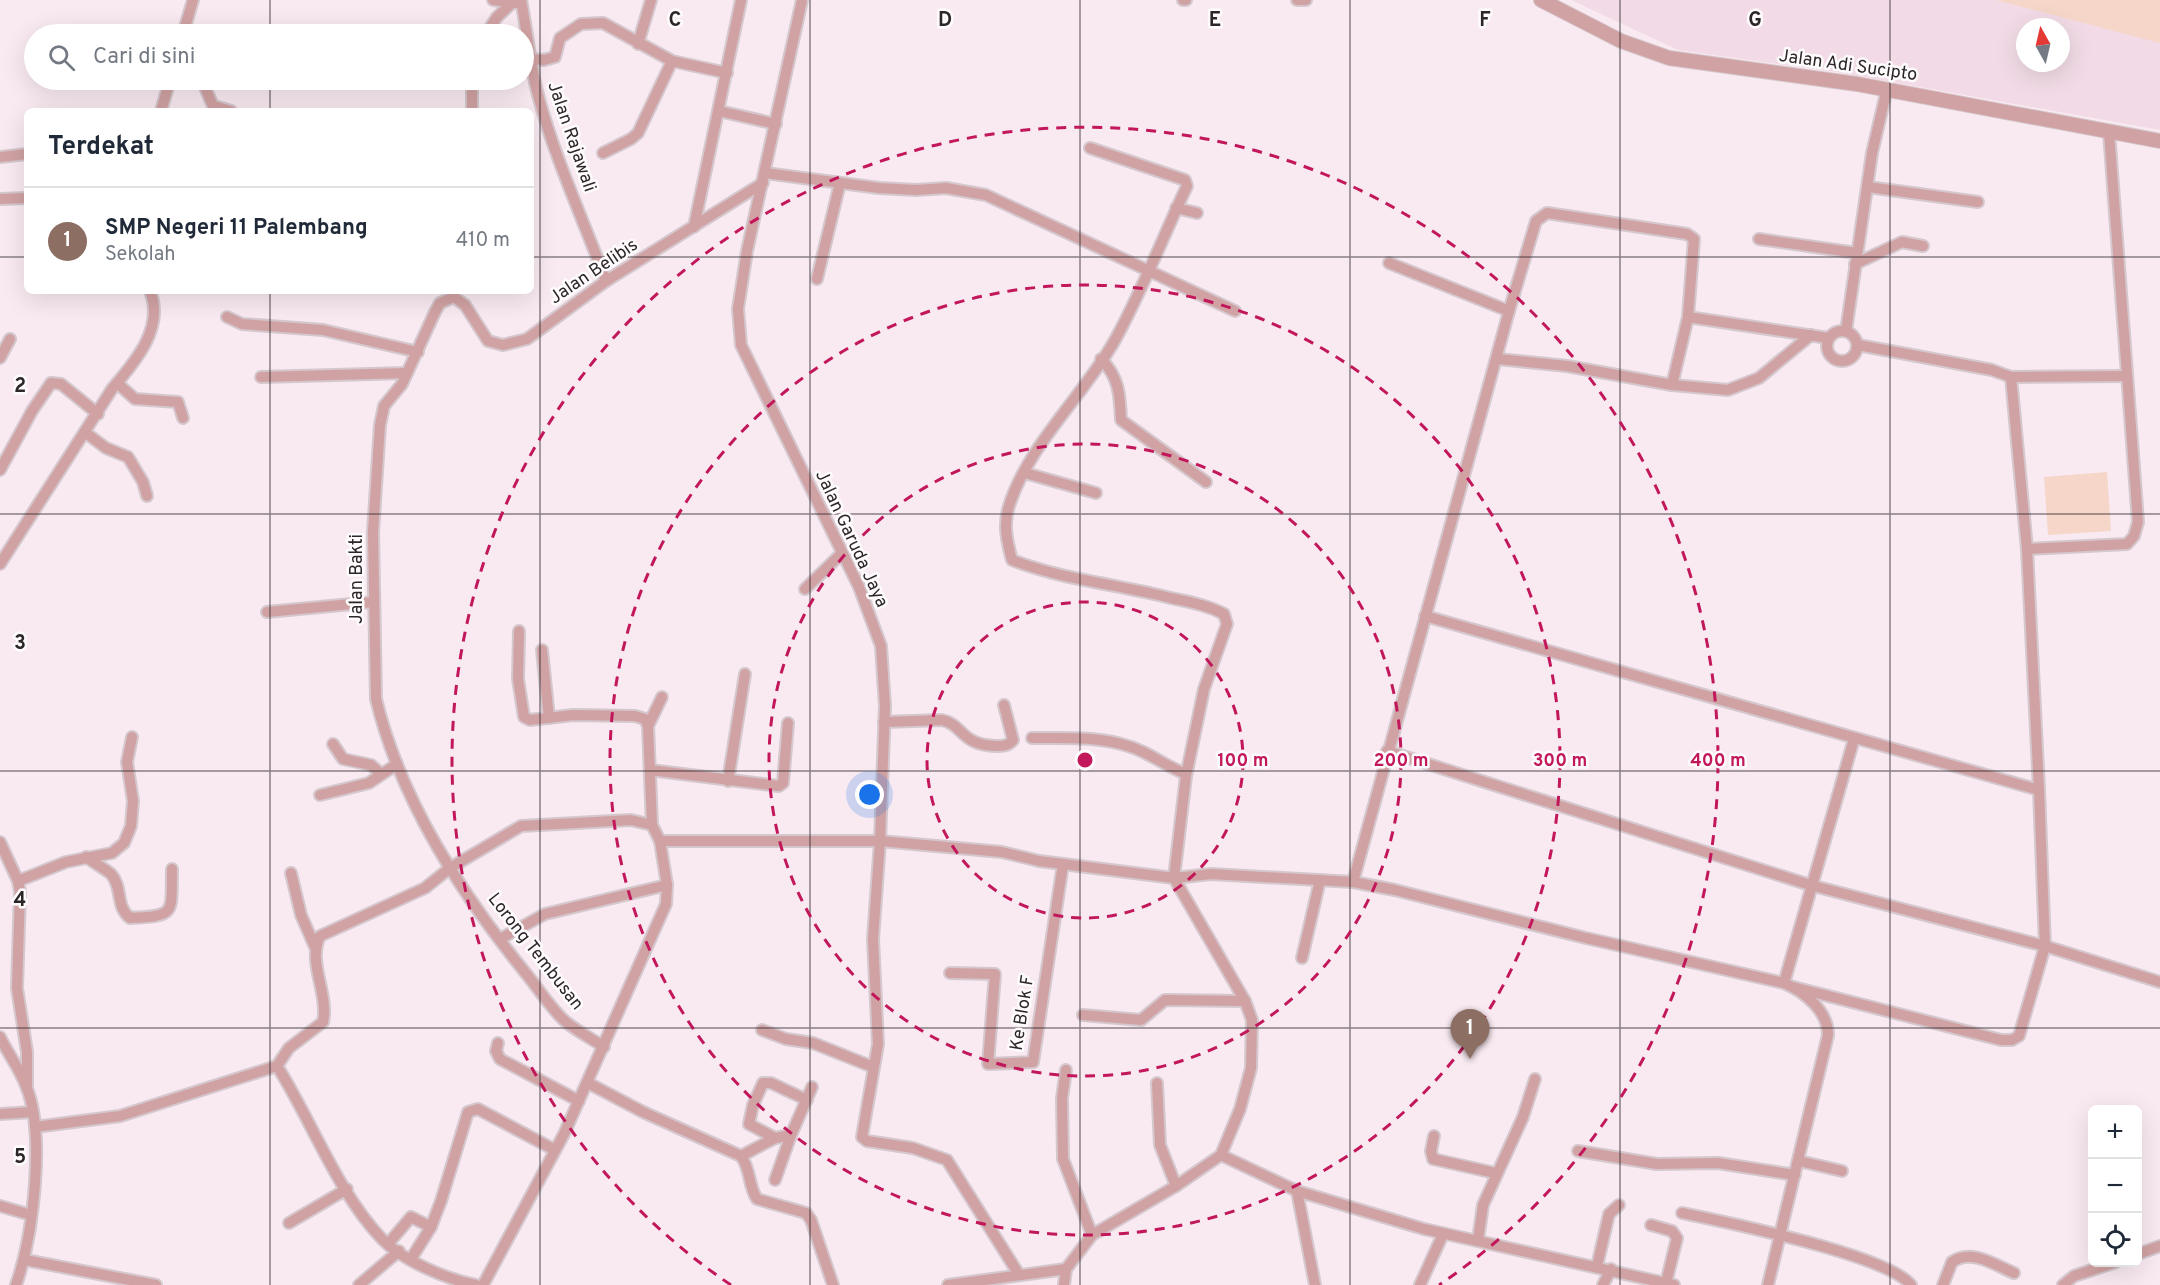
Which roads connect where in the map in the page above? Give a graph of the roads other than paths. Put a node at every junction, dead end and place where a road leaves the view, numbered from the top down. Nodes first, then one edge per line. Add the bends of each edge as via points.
1 (194, 0) edge
2 (494, 0) edge
3 (651, 0) edge
4 (741, 0) edge
5 (802, 0) edge
6 (1297, 0) edge
7 (1306, 0) edge
8 (1541, 0) edge
9 (518, 2) edge
10 (186, 24) edge
11 (492, 24) edge
12 (524, 24) edge
13 (638, 44) junction
14 (534, 58) edge
15 (672, 61) junction
16 (534, 70) edge
17 (727, 73) junction
18 (1887, 89) junction
19 (167, 90) edge
20 (206, 90) edge
21 (472, 90) edge
22 (162, 108) edge
23 (214, 108) edge
24 (472, 108) edge
25 (719, 111) junction
26 (776, 124) junction
27 (2109, 132) junction
28 (2160, 141) edge
29 (1090, 148) dead end
30 (603, 153) dead end
31 (24, 154) edge
32 (0, 157) edge
33 (764, 178) junction
34 (840, 183) junction
35 (1868, 188) junction
36 (24, 198) edge
37 (0, 199) edge
38 (1978, 202) dead end
39 (1176, 208) junction
40 (1197, 213) dead end
41 (694, 227) junction
42 (1760, 239) dead end
43 (1923, 246) dead end
44 (1856, 259) junction
45 (1389, 263) dead end
46 (1148, 270) junction
47 (817, 279) dead end
48 (606, 281) junction
49 (151, 294) edge
50 (454, 294) edge
51 (1235, 311) dead end
52 (1509, 312) junction
53 (227, 317) dead end
54 (1688, 317) junction
55 (1846, 331) junction
56 (1811, 335) junction
57 (1828, 338) junction
58 (10, 339) dead end
59 (1858, 345) junction
60 (418, 352) junction
61 (0, 358) edge
62 (1101, 359) junction
63 (1498, 359) junction
64 (407, 373) junction
65 (2126, 376) junction
66 (261, 377) dead end
67 (2011, 377) junction
68 (117, 383) junction
69 (1672, 385) junction
70 (98, 414) junction
71 (183, 418) dead end
72 (86, 433) junction
73 (0, 470) edge
74 (1025, 472) junction
75 (1206, 482) dead end
76 (1096, 493) dead end
77 (147, 496) dead end
78 (2027, 549) junction
79 (843, 553) junction
80 (0, 564) edge
81 (805, 589) dead end
82 (373, 602) junction
83 (267, 612) dead end
84 (1425, 616) junction
85 (519, 631) dead end
86 (542, 650) dead end
87 (745, 674) dead end
88 (662, 697) dead end
89 (1004, 705) dead end
90 (549, 718) junction
91 (884, 722) junction
92 (788, 723) dead end
93 (648, 726) junction
94 (132, 737) dead end
95 (1032, 738) dead end
96 (1854, 739) junction
97 (333, 744) dead end
98 (1387, 751) junction
99 (397, 764) junction
100 (650, 770) junction
101 (381, 774) junction
102 (1186, 774) junction
103 (728, 781) junction
104 (2039, 790) junction
105 (320, 795) dead end
106 (652, 825) junction
107 (660, 841) junction
108 (880, 841) junction
109 (0, 842) edge
110 (86, 857) junction
111 (1063, 864) junction
112 (450, 868) junction
113 (172, 869) dead end
114 (291, 873) dead end
115 (1174, 878) junction
116 (18, 880) junction
117 (1320, 880) junction
118 (1353, 882) junction
119 (667, 885) junction
120 (1810, 885) junction
121 (500, 939) junction
122 (2045, 946) junction
123 (315, 947) junction
124 (1302, 958) dead end
125 (950, 973) dead end
126 (2160, 982) edge
127 (1788, 985) junction
128 (1245, 1001) junction
129 (1083, 1015) dead end
130 (762, 1030) dead end
131 (0, 1037) edge
132 (498, 1044) dead end
133 (604, 1047) junction
134 (4, 1055) edge
135 (277, 1066) junction
136 (873, 1067) junction
137 (1066, 1070) dead end
138 (1535, 1079) dead end
139 (588, 1083) junction
140 (1157, 1083) dead end
141 (27, 1087) junction
142 (812, 1087) dead end
143 (579, 1101) junction
144 (807, 1101) junction
145 (33, 1112) junction
146 (0, 1114) edge
147 (36, 1127) junction
148 (791, 1135) junction
149 (1434, 1136) dead end
150 (775, 1138) junction
151 (555, 1150) junction
152 (1578, 1151) dead end
153 (1221, 1155) junction
154 (741, 1156) junction
155 (1798, 1161) junction
156 (1842, 1171) dead end
157 (1496, 1173) junction
158 (1795, 1175) junction
159 (775, 1180) dead end
160 (1176, 1186) junction
161 (346, 1189) junction
162 (1297, 1191) junction
163 (1619, 1205) dead end
164 (0, 1206) edge
165 (1682, 1213) dead end
166 (31, 1215) junction
167 (289, 1223) dead end
168 (1651, 1226) dead end
169 (431, 1227) junction
170 (1443, 1234) junction
171 (1092, 1235) junction
172 (1780, 1236) junction
173 (1478, 1240) junction
174 (388, 1244) junction
175 (2160, 1245) edge
176 (399, 1251) junction
177 (2142, 1252) edge
178 (411, 1259) junction
179 (25, 1260) junction
180 (1597, 1266) junction
181 (2103, 1267) edge
182 (1066, 1269) junction
183 (1611, 1269) junction
184 (2014, 1273) dead end
185 (1018, 1274) junction
186 (1066, 1284) edge
187 (1670, 1284) edge
188 (16, 1285) edge
189 (156, 1285) edge
190 (359, 1285) edge
191 (476, 1285) edge
192 (483, 1285) edge
193 (833, 1285) edge
194 (948, 1285) edge
195 (1315, 1285) edge
196 (1420, 1285) edge
197 (1603, 1285) edge
198 (1768, 1285) edge
199 (1911, 1285) edge
200 (1943, 1285) edge
201 (2064, 1285) edge

1 - 10 street
2 - 9 street
3 - 13 street
4 - 17 street
5 - 26 street, Jalan Garuda Jaya
6 - 7 street
8 - 18 street, Jalan Adi Sucipto via 1621,41 1669,58
9 - 11 street
9 - 12 street, Jalan Rajawali
13 - 14 street via 603,24 581,24 560,38 555,57
13 - 15 street
15 - 17 street
15 - 30 street via 638,134
16 - 48 street, Jalan Rajawali via 565,182
17 - 25 street
18 - 27 street, Jalan Adi Sucipto
18 - 35 street
19 - 22 street
20 - 23 street
21 - 24 street
25 - 26 street
25 - 41 street
26 - 33 street, Jalan Garuda Jaya
27 - 28 street, Jalan Adi Sucipto
27 - 65 street
29 - 39 street via 1185,180 1187,186
31 - 32 street
33 - 34 street
33 - 41 street, Jalan Belibis
33 - 79 street, Jalan Garuda Jaya via 738,309 741,345
34 - 46 street via 916,190 946,188 986,195
34 - 47 street
35 - 38 street
35 - 44 street
36 - 37 street
39 - 40 street
39 - 46 street
41 - 48 street, Jalan Belibis
42 - 44 street
43 - 44 street via 1902,242
44 - 55 street
45 - 52 street
46 - 51 street
46 - 62 street via 1114,341
48 - 50 street, Jalan Belibis via 527,339 503,345 488,341
49 - 68 street via 155,312 153,327 134,363
50 - 60 street, Jalan Bakti via 440,303
52 - 54 street via 1536,221 1547,213 1687,234 1694,239
52 - 63 street
53 - 60 street via 242,324 323,330
54 - 56 street
54 - 69 street
55 - 57 street
55 - 59 street
56 - 57 street
56 - 69 street via 1759,378 1728,390
57 - 59 street via 1826,348 1830,357 1839,362 1856,355
58 - 61 street
59 - 67 street
60 - 64 street, Jalan Bakti
62 - 74 street
62 - 75 street via 1114,372 1121,420
63 - 69 street via 1567,366
63 - 84 street
64 - 66 street
64 - 82 street, Jalan Bakti via 384,406 380,425
65 - 67 street
65 - 78 street via 2138,522 2134,536 2127,544
67 - 78 street
68 - 70 street
68 - 71 street via 135,399 178,402
70 - 72 street
70 - 73 street via 61,384 51,383
72 - 77 street via 106,448 128,457
72 - 80 street
74 - 76 street
74 - 102 street via 1008,506 1006,537 1012,560 1044,572 1151,593 1224,614 1227,624 1204,689
78 - 104 street
79 - 81 street
79 - 91 street, Jalan Garuda Jaya via 880,646
82 - 83 street
82 - 99 street, Jalan Bakti via 376,699
84 - 96 street via 1639,674
84 - 98 street
85 - 90 street via 517,654 524,717
86 - 90 street
87 - 103 street
88 - 93 street
89 - 91 street via 1013,740 1004,746 983,746 970,741 950,722 942,720
90 - 93 street via 635,716 645,719
91 - 108 street, Jalan Garuda Jaya
92 - 103 street via 783,783 774,787
93 - 100 street
94 - 110 street via 127,762 133,801 131,826 124,843 112,853
95 - 102 street via 1100,739 1133,747
96 - 104 street
96 - 120 street
97 - 101 street via 343,759 371,765
98 - 118 street
98 - 120 street
99 - 101 street
99 - 112 street, Jalan Bakti via 415,807
100 - 103 street
100 - 106 street
101 - 105 street via 369,783
102 - 115 street
104 - 122 street
106 - 107 street
106 - 112 street via 631,820 521,826
107 - 108 street
107 - 119 street
108 - 111 street via 1002,852
108 - 136 street, Jalan Garuda Jaya via 873,939 878,1044
109 - 116 street
110 - 113 street via 112,875 123,913 130,918 168,914
110 - 116 street
111 - 115 street
111 - 125 street, Ke Blok F via 1033,1062 988,1064 995,974
112 - 121 street, Lorong Tembusan
112 - 123 street via 425,888 320,936
114 - 123 street via 301,915
115 - 117 street via 1211,874
115 - 128 street
116 - 141 street via 21,919 17,988 27,1052
117 - 118 street
117 - 124 street
118 - 127 street
119 - 121 street via 544,914
119 - 133 street via 666,904
120 - 122 street
120 - 127 street
121 - 133 street, Lorong Tembusan via 565,1021
122 - 126 street
122 - 127 street via 2019,1036 2008,1041
123 - 135 street via 325,1011 323,1022 289,1048
127 - 155 street via 1823,1013 1828,1025
128 - 129 street via 1165,1000 1141,1020
128 - 153 street via 1252,1020 1251,1068
130 - 136 street via 813,1043
131 - 134 street
132 - 143 street via 500,1059
133 - 139 street
134 - 141 street
135 - 147 street via 120,1116
135 - 161 street
136 - 185 street, Jalan Garuda Jaya via 863,1139 913,1148 946,1160
137 - 171 street via 1062,1098 1063,1159
138 - 157 street via 1523,1117
139 - 143 street
139 - 154 street via 643,1113
140 - 160 street via 1160,1145
141 - 145 street
142 - 144 street
143 - 151 street
144 - 148 street
144 - 150 street via 771,1083 763,1083 749,1124
145 - 146 street
145 - 147 street
147 - 166 street
148 - 150 street
148 - 159 street
149 - 157 street via 1433,1159
150 - 154 street
151 - 169 street via 478,1108 468,1112 452,1173
151 - 192 street
152 - 158 street via 1657,1164 1718,1163
153 - 160 street
153 - 162 street
154 - 193 street via 757,1199 799,1209 811,1220
155 - 156 street
155 - 158 street
157 - 173 street via 1483,1205
158 - 172 street
160 - 171 street
161 - 167 street
161 - 174 street
162 - 170 street
162 - 195 street
163 - 180 street via 1610,1214
164 - 166 street
165 - 172 street
166 - 179 street
168 - 187 street via 1672,1231 1677,1238
169 - 174 street via 411,1217
169 - 178 street
170 - 173 street
170 - 196 street
171 - 182 street
172 - 198 street
172 - 199 street via 1868,1261 1905,1278
173 - 180 street
174 - 176 street
175 - 177 street
176 - 178 street
176 - 190 street
178 - 191 street via 427,1269
179 - 188 street
179 - 189 street
180 - 183 street
181 - 201 street via 2074,1276
182 - 185 street
182 - 186 street
183 - 187 street
183 - 197 street
184 - 200 street via 1977,1257 1964,1256 1952,1262
185 - 194 street

